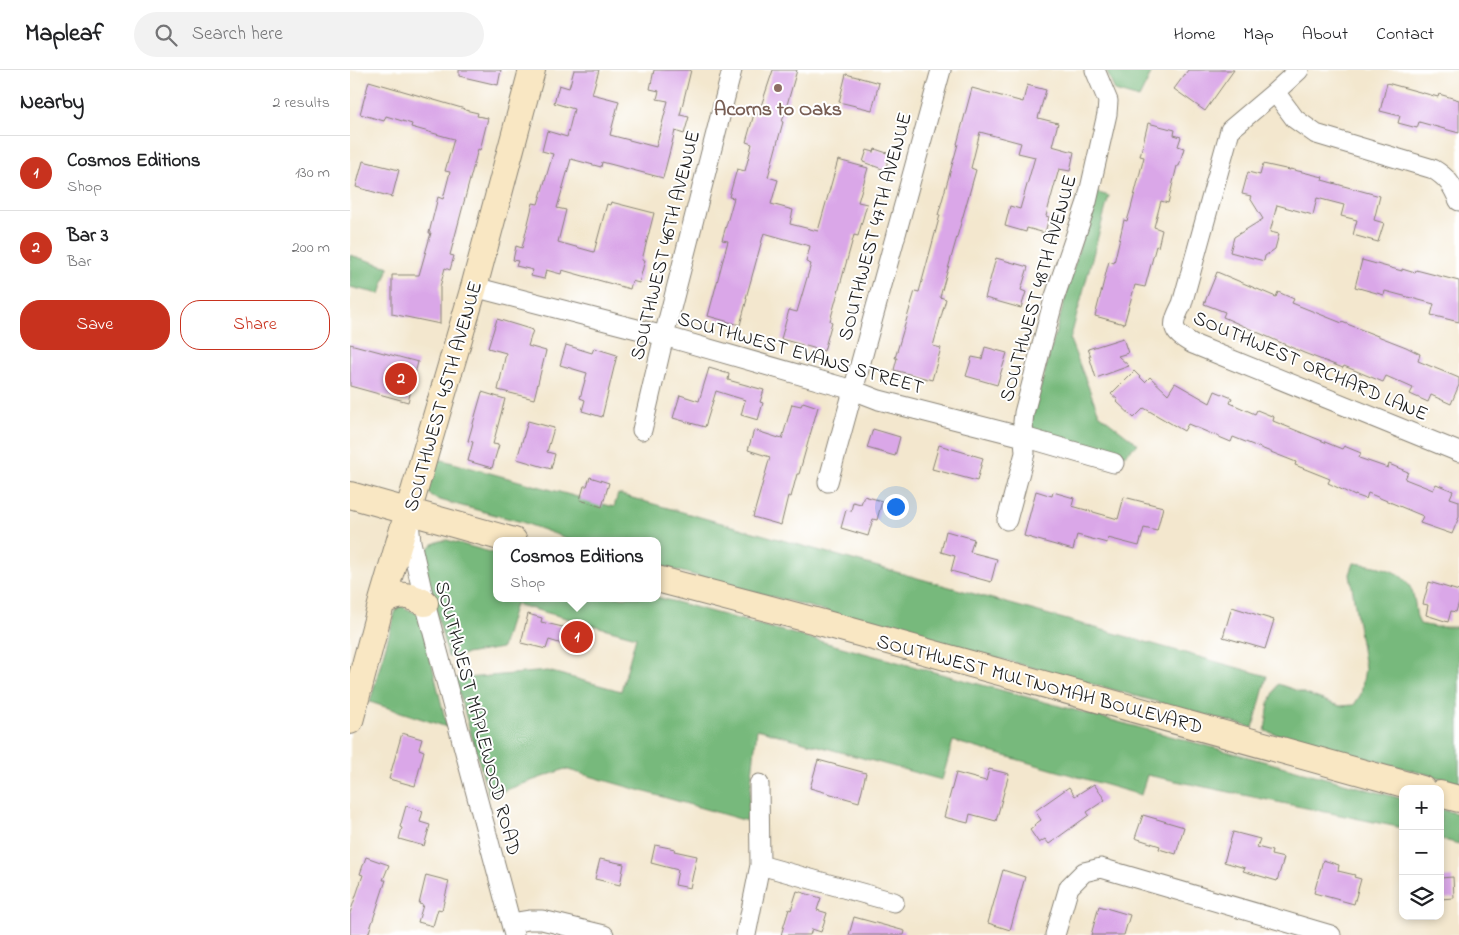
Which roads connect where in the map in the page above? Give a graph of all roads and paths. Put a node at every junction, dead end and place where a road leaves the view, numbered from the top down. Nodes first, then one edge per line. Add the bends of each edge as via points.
1 (532, 70) edge
2 (732, 70) edge
3 (941, 70) edge
4 (1095, 70) edge
5 (1299, 70) edge
6 (1275, 92) junction
7 (1459, 201) edge
8 (474, 287) junction
9 (664, 336) junction
10 (853, 390) junction
11 (642, 430) dead end
12 (1024, 437) junction
13 (1459, 452) edge
14 (1114, 463) dead end
15 (828, 482) dead end
16 (350, 495) edge
17 (409, 511) junction
18 (1007, 520) dead end
19 (500, 537) edge
20 (661, 580) edge
21 (382, 602) junction
22 (425, 602) junction
23 (350, 721) edge
24 (760, 784) dead end
25 (1407, 785) edge
26 (1444, 795) edge
27 (1459, 799) edge
28 (760, 865) junction
29 (894, 902) dead end
30 (1278, 927) edge
31 (512, 929) edge
32 (604, 935) edge
33 (746, 935) edge
34 (1055, 935) edge
35 (1331, 935) edge

1 - 8 main road, SOUTHWEST 45TH AVENUE
2 - 9 street, SOUTHWEST 46TH AVENUE
3 - 10 street, SOUTHWEST 47TH AVENUE
4 - 12 street, SOUTHWEST 48TH AVENUE via 1108,101 1107,114 1087,202 1054,299 1024,413
5 - 6 street, SOUTHWEST ORCHARD LANE
6 - 7 street via 1295,119 1316,134 1433,169 1452,185
6 - 13 street, SOUTHWEST ORCHARD LANE via 1230,130 1174,328 1193,344
8 - 9 street, SOUTHWEST EVANS STREET
8 - 17 main road, SOUTHWEST 45TH AVENUE
9 - 10 street, SOUTHWEST EVANS STREET
9 - 11 street, SOUTHWEST 46TH AVENUE
10 - 12 street, SOUTHWEST EVANS STREET via 878,400
10 - 15 street, SOUTHWEST 47TH AVENUE
12 - 14 street, SOUTHWEST EVANS STREET
12 - 18 street, SOUTHWEST 48TH AVENUE via 1025,453
16 - 17 main road
17 - 19 main road
17 - 21 main road, SOUTHWEST 45TH AVENUE
17 - 22 street, SOUTHWEST MAPLEWOOD ROAD via 410,542
20 - 25 main road, SOUTHWEST MULTNOMAH BOULEVARD
21 - 22 main road via 407,595
21 - 23 main road, SOUTHWEST 45TH AVENUE
22 - 31 street, SOUTHWEST MAPLEWOOD ROAD
24 - 28 street
26 - 27 main road
28 - 29 street
28 - 33 street
30 - 34 street via 1101,868 1084,872 1069,887
30 - 35 street
31 - 32 street via 529,920 542,920

